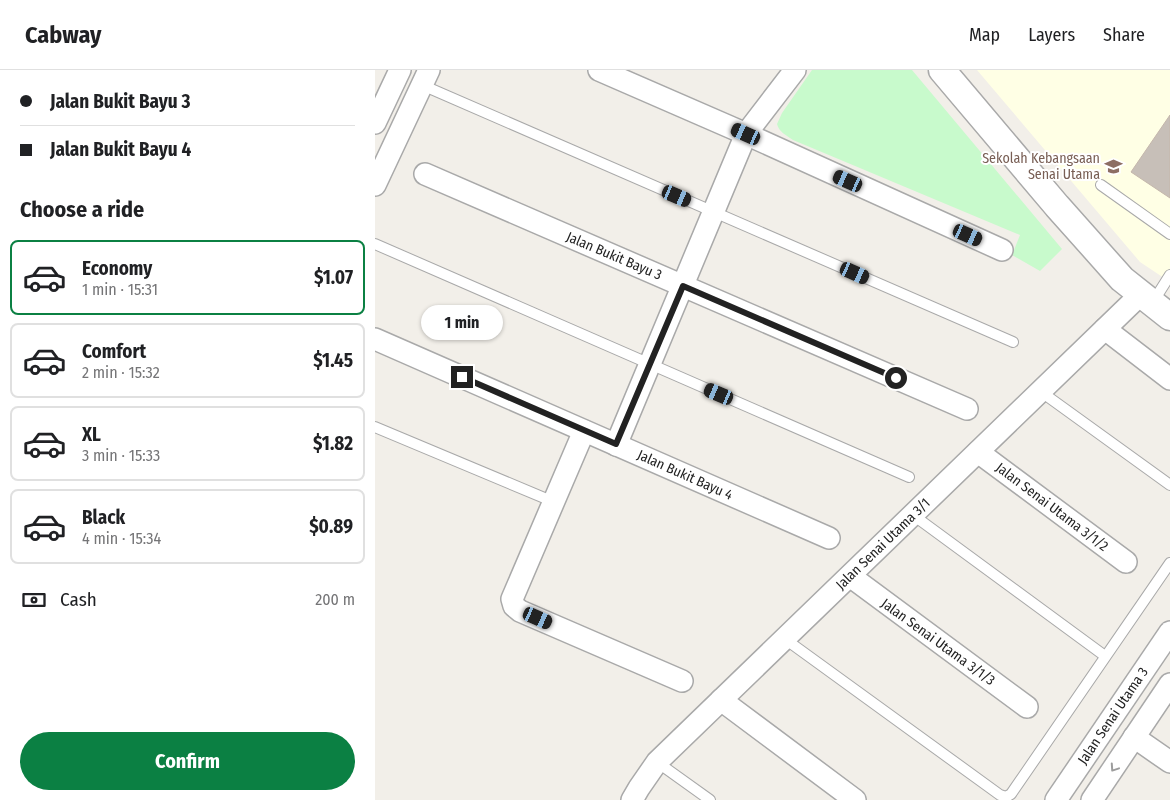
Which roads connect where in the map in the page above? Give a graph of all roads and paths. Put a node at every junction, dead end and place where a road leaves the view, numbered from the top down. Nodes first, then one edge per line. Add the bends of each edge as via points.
1 (400, 70) edge
2 (599, 70) edge
3 (795, 70) edge
4 (942, 70) edge
5 (425, 77) edge
6 (375, 123) edge
7 (746, 134) junction
8 (425, 174) dead end
9 (375, 185) edge
10 (1101, 185) dead end
11 (713, 211) junction
12 (1170, 234) edge
13 (375, 244) edge
14 (1002, 250) dead end
15 (1170, 275) edge
16 (683, 286) junction
17 (1154, 305) edge
18 (1105, 329) junction
19 (375, 338) edge
20 (1013, 342) dead end
21 (650, 364) junction
22 (1170, 379) edge
23 (1040, 392) junction
24 (967, 409) dead end
25 (375, 426) edge
26 (584, 431) junction
27 (616, 444) junction
28 (978, 452) junction
29 (909, 477) dead end
30 (1170, 485) edge
31 (554, 502) junction
32 (913, 515) junction
33 (829, 538) dead end
34 (1126, 562) dead end
35 (1170, 563) edge
36 (850, 576) junction
37 (1170, 632) edge
38 (785, 639) junction
39 (1105, 656) junction
40 (682, 681) dead end
41 (1170, 684) edge
42 (721, 700) junction
43 (1027, 707) dead end
44 (1134, 737) junction
45 (657, 762) junction
46 (1170, 762) edge
47 (632, 800) edge
48 (710, 800) edge
49 (855, 800) edge
50 (1055, 800) edge
51 (1092, 800) edge

1 - 6 street
2 - 7 street
3 - 7 street
4 - 17 street via 1112,269
5 - 9 street
5 - 11 lane
7 - 11 street
7 - 14 street
8 - 16 street, Jalan Bukit Bayu 3
10 - 12 lane
11 - 16 street
11 - 20 lane
13 - 21 lane
15 - 17 lane
16 - 21 street
16 - 24 street, Jalan Bukit Bayu 3
17 - 18 street, Jalan Senai Utama 3/1
18 - 22 street
18 - 23 street, Jalan Senai Utama 3/1
19 - 26 street, Jalan Bukit Bayu 4
21 - 27 street
21 - 29 lane
23 - 28 street, Jalan Senai Utama 3/1
23 - 30 lane
25 - 31 lane
26 - 27 street, Jalan Bukit Bayu 4
26 - 31 street
27 - 33 street, Jalan Bukit Bayu 4
28 - 32 street, Jalan Senai Utama 3/1
28 - 34 street, Jalan Senai Utama 3/1/2
31 - 40 street via 512,598 514,606
32 - 36 street, Jalan Senai Utama 3/1
32 - 39 lane
35 - 39 lane
36 - 38 street, Jalan Senai Utama 3/1
36 - 43 street, Jalan Senai Utama 3/1/3
37 - 50 street, Jalan Senai Utama 3
38 - 39 lane via 1006,797
38 - 42 street, Jalan Senai Utama 3/1
41 - 44 street
42 - 45 street, Jalan Senai Utama 3/1
42 - 49 street
44 - 46 street
44 -> 51 street
45 - 47 street, Jalan Senai Utama 3/1
45 - 48 lane

